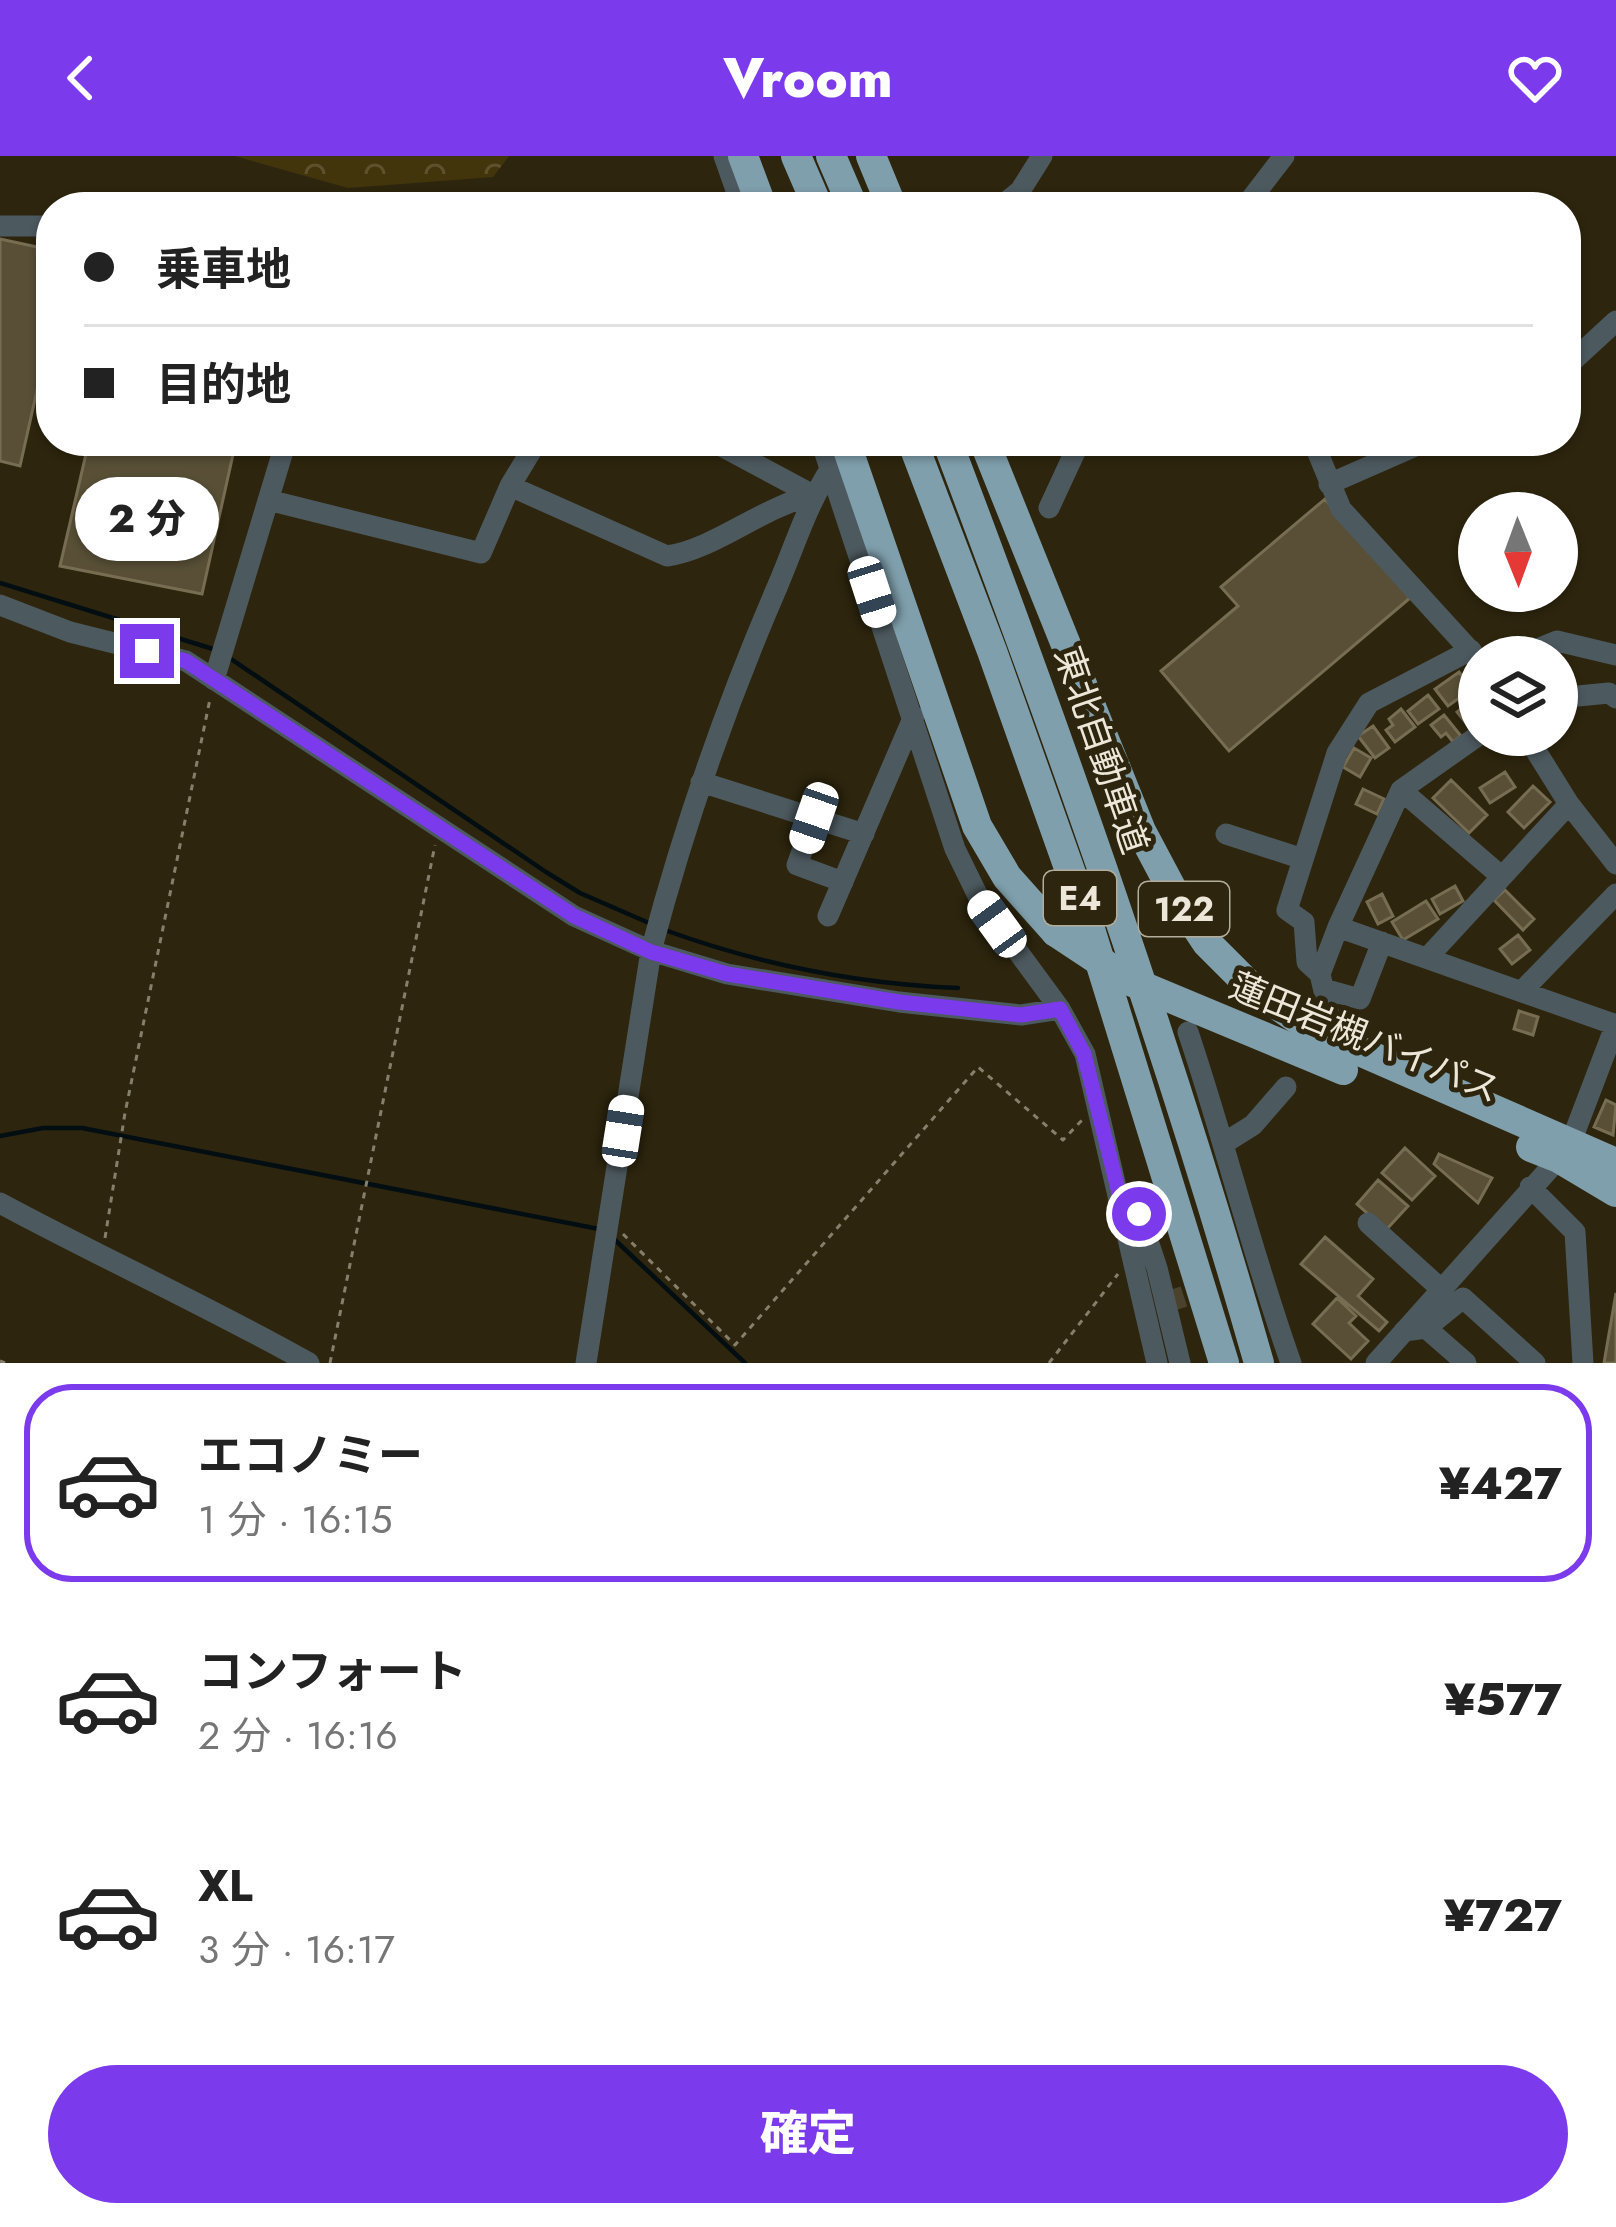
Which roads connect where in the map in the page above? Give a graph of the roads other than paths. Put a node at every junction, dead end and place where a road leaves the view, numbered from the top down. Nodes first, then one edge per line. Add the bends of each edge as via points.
1 (721, 156) edge
2 (743, 156) edge
3 (796, 156) edge
4 (831, 156) edge
5 (872, 156) edge
6 (1042, 156) edge
7 (1283, 156) edge
8 (727, 192) edge
9 (736, 192) edge
10 (756, 192) edge
11 (812, 192) edge
12 (847, 192) edge
13 (886, 192) edge
14 (1019, 192) edge
15 (1256, 192) edge
16 (0, 226) edge
17 (36, 226) edge
18 (1616, 321) edge
19 (1581, 353) edge
20 (281, 456) edge
21 (528, 456) edge
22 (740, 456) edge
23 (837, 456) edge
24 (839, 456) edge
25 (839, 456) edge
26 (917, 456) edge
27 (952, 456) edge
28 (990, 456) edge
29 (1073, 456) edge
30 (1319, 456) edge
31 (1393, 456) edge
32 (1329, 484) junction
33 (510, 486) junction
34 (813, 495) junction
35 (268, 500) junction
36 (1049, 508) dead end
37 (0, 605) edge
38 (1458, 637) edge
39 (1578, 646) edge
40 (1616, 656) edge
41 (1458, 664) edge
42 (214, 680) junction
43 (1614, 688) edge
44 (1578, 694) edge
45 (914, 716) junction
46 (1458, 750) edge
47 (1539, 756) edge
48 (701, 782) junction
49 (1401, 790) junction
50 (1569, 804) junction
51 (814, 818) junction
52 (863, 834) junction
53 (1226, 834) dead end
54 (1304, 859) junction
55 (1616, 864) edge
56 (1502, 877) junction
57 (843, 881) junction
58 (1616, 894) edge
59 (828, 916) dead end
60 (1337, 927) junction
61 (1382, 942) junction
62 (651, 952) junction
63 (1428, 957) junction
64 (1322, 982) junction
65 (1524, 989) junction
66 (1060, 1009) junction
67 (1329, 1013) dead end
68 (1616, 1024) edge
69 (1188, 1032) dead end
70 (1286, 1087) dead end
71 (1226, 1142) junction
72 (1565, 1150) junction
73 (1616, 1163) edge
74 (1169, 1180) junction
75 (1530, 1187) junction
76 (1616, 1192) edge
77 (0, 1203) edge
78 (1122, 1205) junction
79 (1368, 1223) dead end
80 (1441, 1289) junction
81 (1415, 1329) junction
82 (1519, 1358) edge
83 (309, 1363) edge
84 (586, 1363) edge
85 (1157, 1363) edge
86 (1180, 1363) edge
87 (1202, 1363) edge
88 (1224, 1363) edge
89 (1259, 1363) edge
90 (1291, 1363) edge
91 (1376, 1363) edge
92 (1466, 1363) edge
93 (1583, 1363) edge

1 - 8 street
1 - 9 street
2 - 10 highway
3 - 11 highway
4 - 12 highway
5 - 13 highway
6 - 14 street
7 - 15 street
16 - 17 street
18 - 19 street
20 - 35 street
21 - 33 street
22 - 34 street
23 - 34 street
24 - 45 street
25 - 72 highway, 蓮田岩槻バイパス / 122, bridge via 977,826 1007,877 1056,932 1130,981 1342,1070
26 - 74 highway, 東北自動車道 / E4 via 1085,913
27 - 89 highway, 東北自動車道 / E4 via 1100,859
28 - 72 highway, 蓮田岩槻バイパス / 122 via 1141,830 1208,943 1250,986 1316,1032
29 - 36 street
30 - 32 street
31 - 32 street
32 - 38 street via 1341,508
33 - 34 street via 667,556 693,552
33 - 35 street via 481,553
34 - 48 street
35 - 42 street
37 - 42 street via 186,661
39 - 40 street
41 - 54 street via 1370,703 1337,753
42 - 62 street via 574,916
43 - 44 street
45 - 52 street
45 - 66 street via 955,849 980,900
46 - 49 street
47 - 50 street
48 - 51 street
48 - 62 street
49 - 56 street
49 - 60 street
50 - 55 street
50 - 56 street
51 - 52 street
51 - 57 street via 797,865
52 - 57 street
53 - 54 street
54 - 64 street via 1287,910 1304,922 1307,962
56 - 63 street
57 - 59 street
58 - 65 street
60 - 61 street
60 - 64 street
61 - 63 street
61 - 64 street via 1360,1000
62 - 66 street via 727,974 899,1002 1021,1015
62 - 84 street
63 - 65 street
64 - 67 street
65 - 68 street
66 - 78 street via 1084,1054
68 - 72 street
69 - 71 street
70 - 71 street
71 - 90 street via 1254,1273
72 - 73 highway, 蓮田岩槻バイパス / 122
72 - 75 street
72 - 76 highway, 蓮田岩槻バイパス / 122
74 - 87 highway
74 - 88 highway, 東北自動車道 / E4
75 - 80 street
75 - 93 street via 1575,1232
77 - 83 street
78 - 85 street
78 - 86 street via 1139,1214
79 - 80 street
80 - 81 street
81 - 82 street via 1463,1298
81 - 91 street
81 - 92 street

